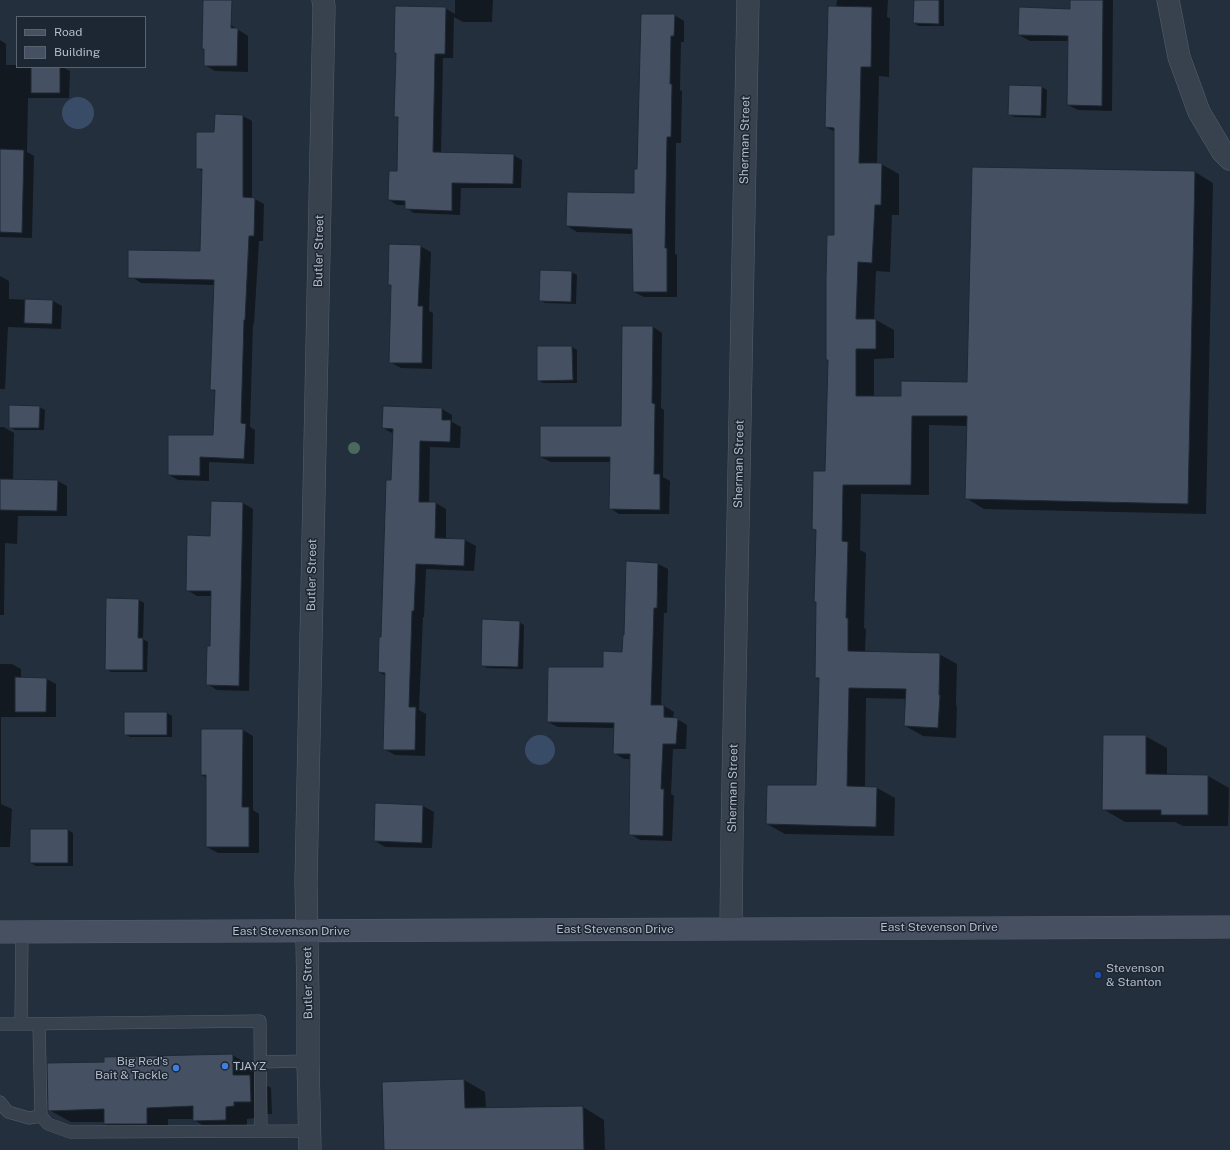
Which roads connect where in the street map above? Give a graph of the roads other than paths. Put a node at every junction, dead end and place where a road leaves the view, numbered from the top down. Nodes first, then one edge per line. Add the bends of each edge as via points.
1 (323, 0) edge
2 (748, 0) edge
3 (1168, 0) edge
4 (1230, 159) edge
5 (1230, 927) edge
6 (731, 928) junction
7 (307, 931) junction
8 (0, 932) edge
9 (22, 932) junction
10 (0, 1024) edge
11 (21, 1024) junction
12 (40, 1024) junction
13 (308, 1061) junction
14 (261, 1062) junction
15 (0, 1102) edge
16 (41, 1116) junction
17 (261, 1131) junction
18 (310, 1140) edge

1 - 7 street, Butler Street
2 - 6 street, Sherman Street
3 - 4 street via 1179,57 1199,112 1222,151
5 - 6 main road, East Stevenson Drive
6 - 7 main road, East Stevenson Drive
7 - 9 main road, East Stevenson Drive
7 - 13 street, Butler Street
8 - 9 main road, East Stevenson Drive
9 - 11 lane
10 - 11 lane
11 - 12 lane
12 - 14 lane via 260,1021
12 - 16 lane
13 - 14 lane
13 - 18 street, Butler Street
14 - 17 lane
15 - 16 lane via 8,1112 29,1118
16 - 17 lane via 48,1124 70,1132
17 - 18 lane

